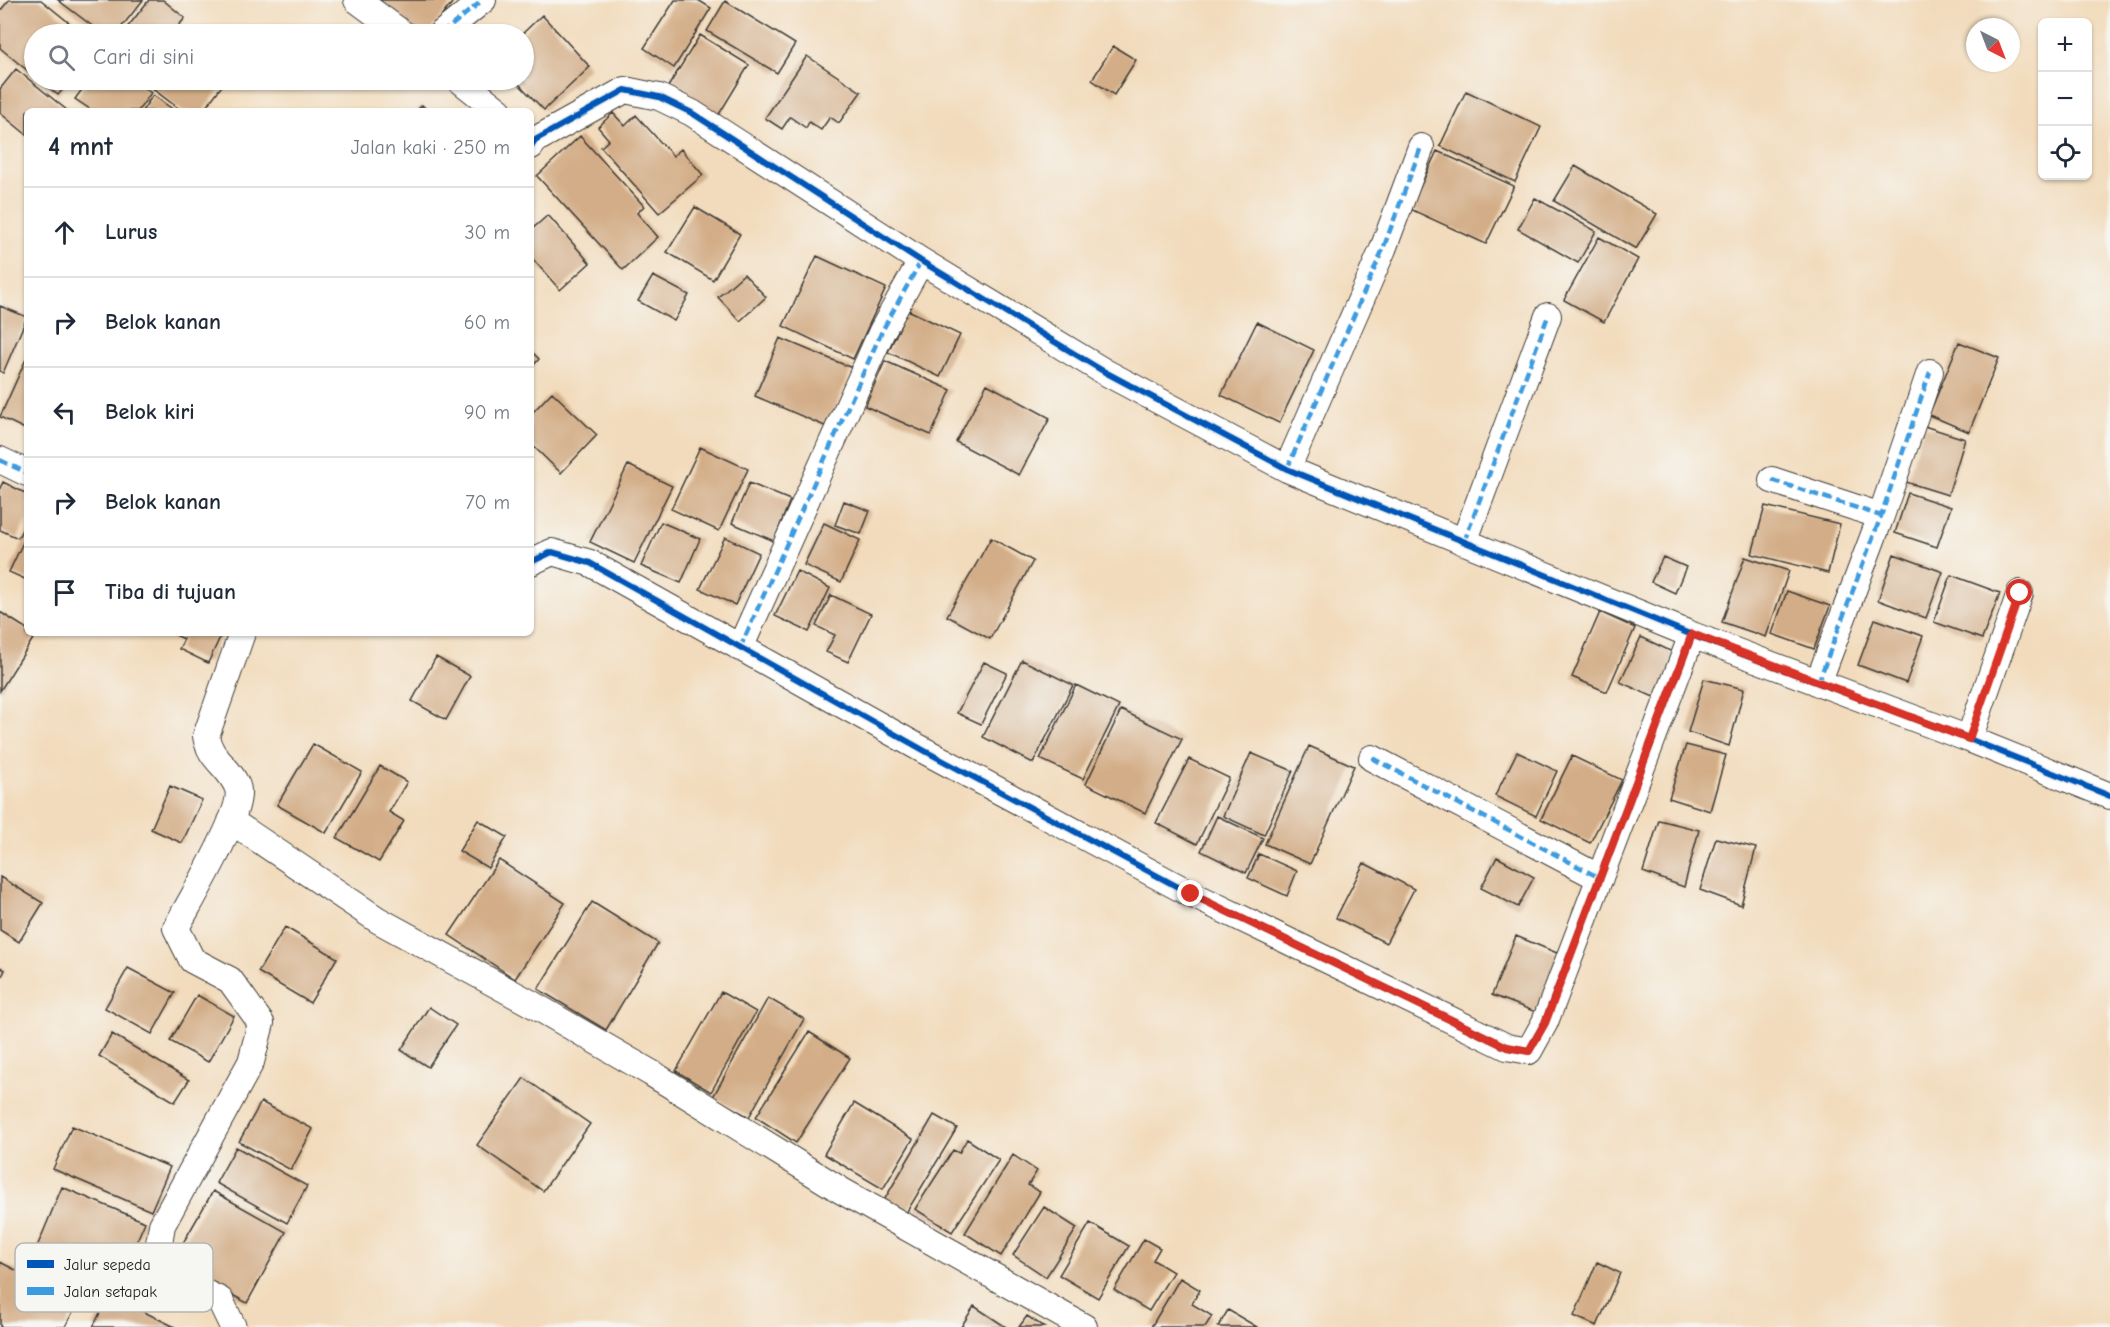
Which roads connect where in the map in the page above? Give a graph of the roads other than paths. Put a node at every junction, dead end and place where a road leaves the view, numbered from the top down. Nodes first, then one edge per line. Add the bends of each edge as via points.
1 (357, 0) edge
2 (483, 0) edge
3 (389, 24) edge
4 (453, 24) edge
5 (473, 90) edge
6 (495, 108) edge
7 (534, 140) edge
8 (1421, 147) dead end
9 (921, 261) junction
10 (1548, 316) dead end
11 (1930, 372) dead end
12 (0, 460) edge
13 (1287, 469) junction
14 (24, 471) edge
15 (1772, 480) dead end
16 (1881, 516) junction
17 (1464, 542) junction
18 (534, 561) edge
19 (2020, 593) dead end
20 (1692, 634) junction
21 (241, 636) edge
22 (740, 648) junction
23 (1818, 682) junction
24 (1969, 739) junction
25 (1372, 758) dead end
26 (2110, 796) edge
27 (231, 820) junction
28 (1600, 878) junction
29 (159, 1243) edge
30 (213, 1297) edge
31 (233, 1327) edge
32 (1084, 1327) edge

1 - 3 street
2 - 4 street
5 - 6 street
7 - 9 street via 625,90 659,97 692,113
8 - 13 street via 1383,249
9 - 13 street via 1103,371
9 - 22 street via 882,331
10 - 17 street
11 - 16 street
12 - 14 street
13 - 17 street
15 - 16 street
16 - 23 street
17 - 20 street
18 - 22 street via 552,552 590,563
19 - 24 street
20 - 23 street
20 - 28 street
21 - 27 street via 206,735 208,750 237,785 240,797
22 - 28 street via 1191,894 1507,1047 1529,1051 1545,1023
23 - 24 street
24 - 26 street
25 - 28 street
27 - 29 street via 176,928 192,960 230,980 261,1023 251,1062 162,1225
27 - 32 street via 378,920 542,1010 842,1191
30 - 31 street via 220,1300

